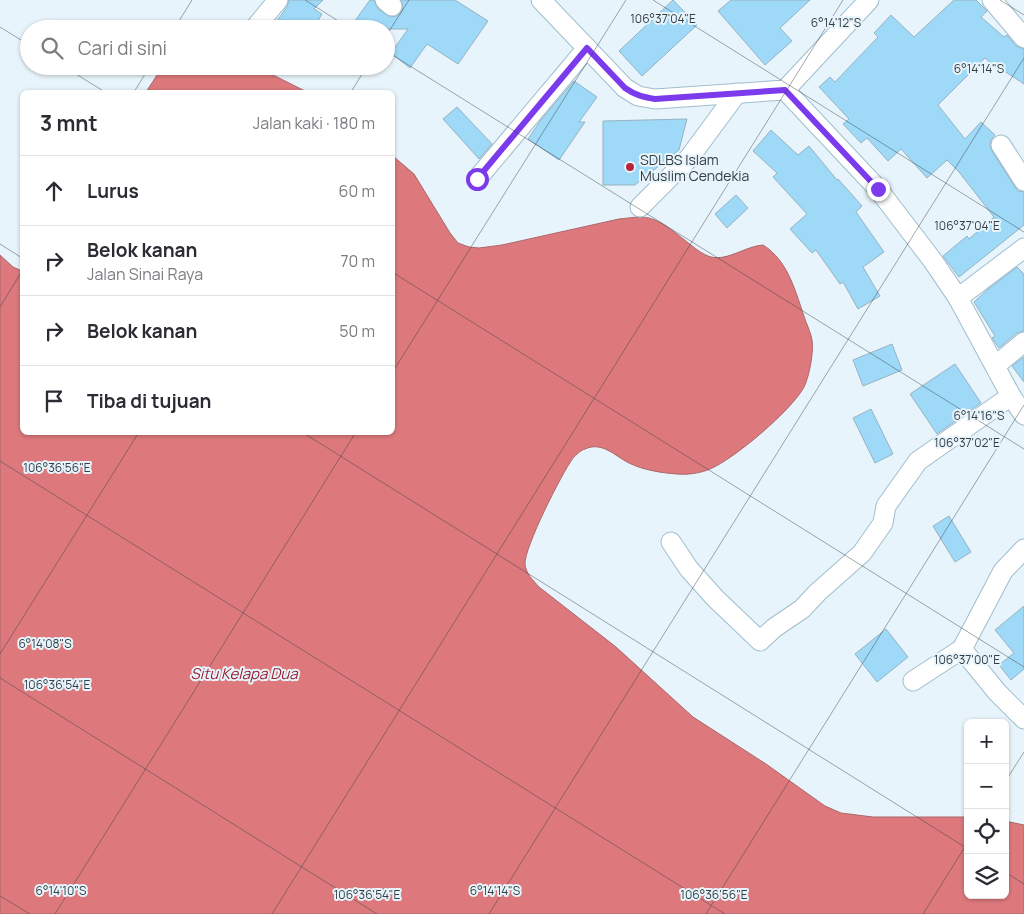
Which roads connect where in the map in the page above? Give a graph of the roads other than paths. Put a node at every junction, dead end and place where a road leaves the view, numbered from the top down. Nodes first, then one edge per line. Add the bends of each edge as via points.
1 (278, 0) edge
2 (541, 0) edge
3 (869, 0) edge
4 (992, 0) edge
5 (261, 20) edge
6 (1024, 38) edge
7 (587, 48) junction
8 (785, 90) junction
9 (737, 94) junction
10 (1001, 145) dead end
11 (477, 179) dead end
12 (1024, 181) edge
13 (640, 207) dead end
14 (1024, 248) edge
15 (958, 298) junction
16 (1024, 342) edge
17 (995, 366) junction
18 (1010, 396) junction
19 (1024, 415) edge
20 (671, 542) dead end
21 (1024, 549) edge
22 (962, 649) junction
23 (913, 681) dead end
24 (1024, 719) edge

1 - 5 street
2 - 7 street
3 - 8 street
4 - 6 street
7 - 9 street via 625,88 638,96 655,99
7 - 11 street
8 - 9 street
8 - 15 street via 878,189
9 - 13 street via 689,158
10 - 12 street
14 - 15 street
15 - 17 street
16 - 17 street
17 - 18 street
18 - 19 street
18 - 20 street via 918,461 886,506 884,523 862,553 802,609 760,640 715,598 689,569
21 - 22 street via 1003,571
22 - 23 street
22 - 24 street

